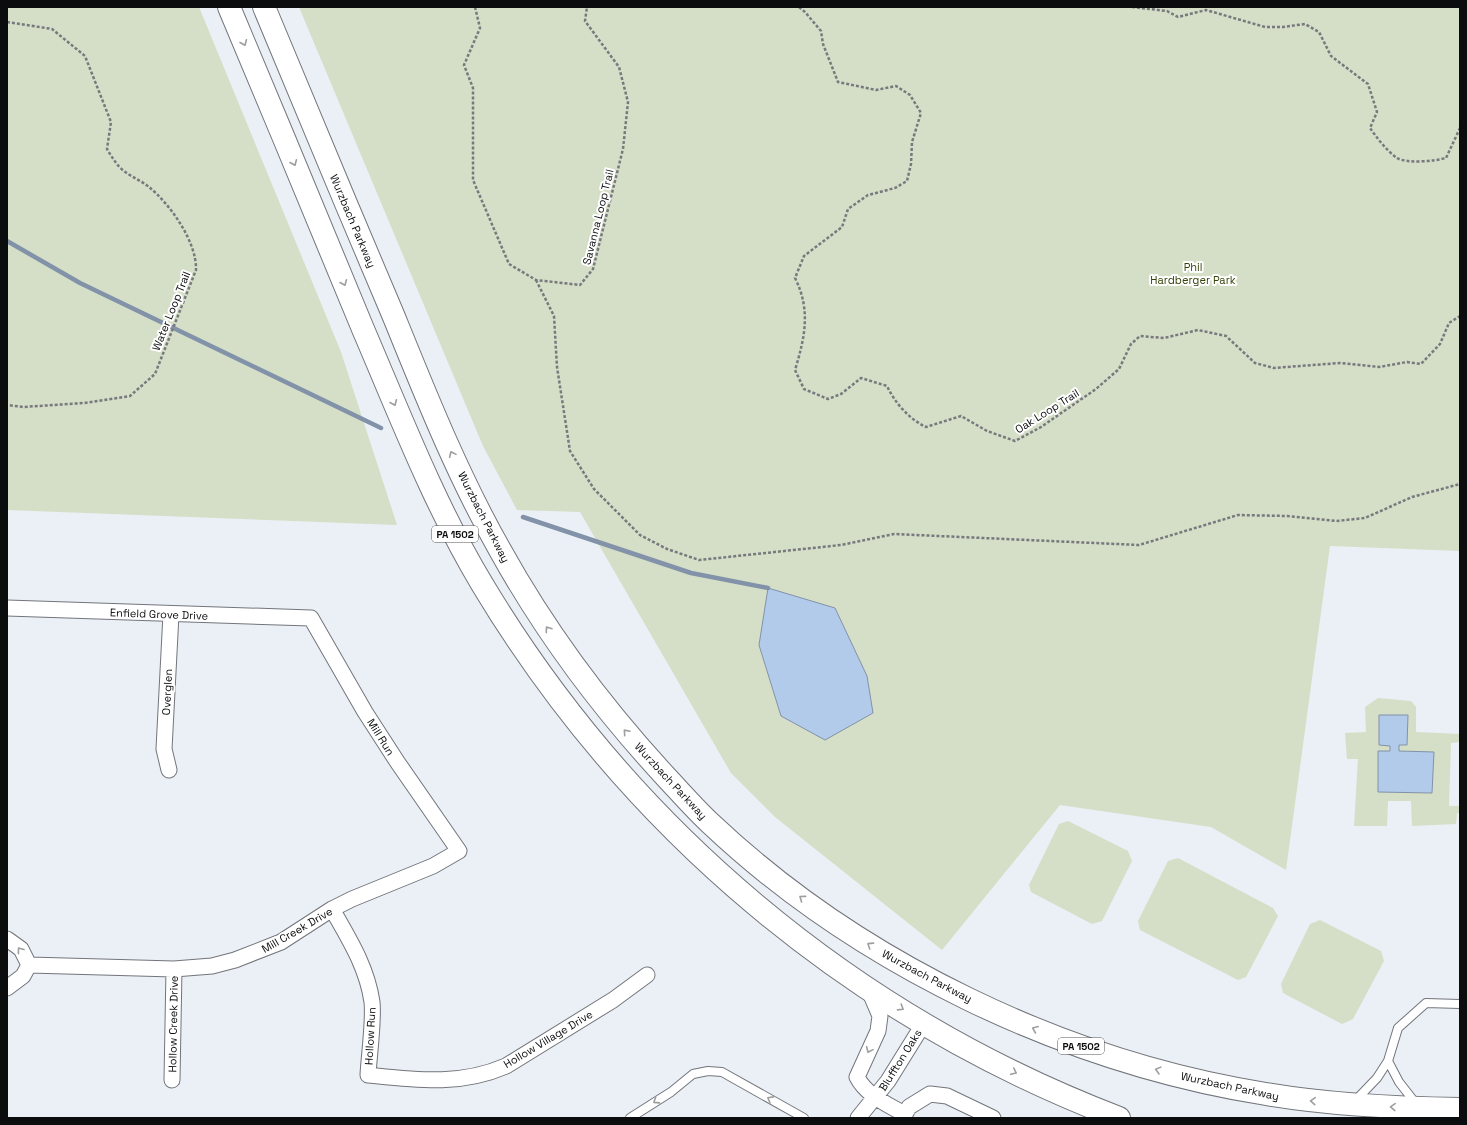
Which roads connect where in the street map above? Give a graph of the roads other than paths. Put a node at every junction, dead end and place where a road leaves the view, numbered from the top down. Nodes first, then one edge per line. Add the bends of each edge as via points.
1 (229, 7) edge
2 (264, 7) edge
3 (7, 608) edge
4 (172, 614) junction
5 (311, 618) joint
6 (169, 770) dead end
7 (459, 851) joint
8 (332, 909) junction
9 (7, 939) edge
10 (29, 965) junction
11 (174, 969) junction
12 (647, 975) dead end
13 (7, 988) edge
14 (868, 988) junction
15 (1460, 1004) edge
16 (924, 1022) junction
17 (1388, 1061) junction
18 (368, 1075) joint
19 (172, 1080) dead end
20 (876, 1097) junction
21 (1352, 1104) junction
22 (1419, 1107) junction
23 (1460, 1109) edge
24 (903, 1116) edge
25 (630, 1118) edge
26 (804, 1118) edge
27 (858, 1118) edge
28 (993, 1118) edge
29 (1119, 1118) edge

1 -> 14 highway, PA 1502 via 424,471 456,537 511,630 571,715 651,808 698,855 747,898 786,930
21 -> 2 highway, Wurzbach Parkway / PA 1502 via 1299,1099 1206,1083 1058,1039 1006,1017 942,987 833,921 754,862 708,822 606,709 548,629 499,548 474,501 431,407
3 - 4 street, Enfield Grove Drive
4 - 5 street, Enfield Grove Drive
4 - 6 street, Overglen via 164,749
5 - 7 street, Mill Run via 385,744
7 - 8 street, Mill Creek Drive via 433,866
8 - 11 street, Mill Creek Drive via 281,942 259,952 212,966
8 - 18 street, Hollow Run via 362,962 372,1003
10 -> 9 street via 21,949
10 - 11 street, Mill Creek Drive
10 - 13 street via 23,976
11 - 19 street, Hollow Creek Drive
12 - 18 street, Hollow Village Drive via 613,1000 494,1072 442,1081
14 -> 16 highway, PA 1502
14 -> 20 street, Bluffton Oaks via 880,1016 878,1031 858,1076 861,1085
15 - 17 lane via 1426,1003 1398,1028
16 - 20 street, Bluffton Oaks
16 -> 29 highway, PA 1502 via 991,1061 1081,1104
17 - 21 lane via 1377,1078
17 - 22 lane via 1399,1082
20 - 24 street
20 - 27 street, Bluffton Oaks
22 -> 21 highway, Wurzbach Parkway / PA 1502
22 - 23 highway, Wurzbach Parkway / PA 1502
24 - 28 street via 909,1107 930,1094 947,1096
26 -> 25 lane via 722,1072 708,1071 693,1074 671,1092

